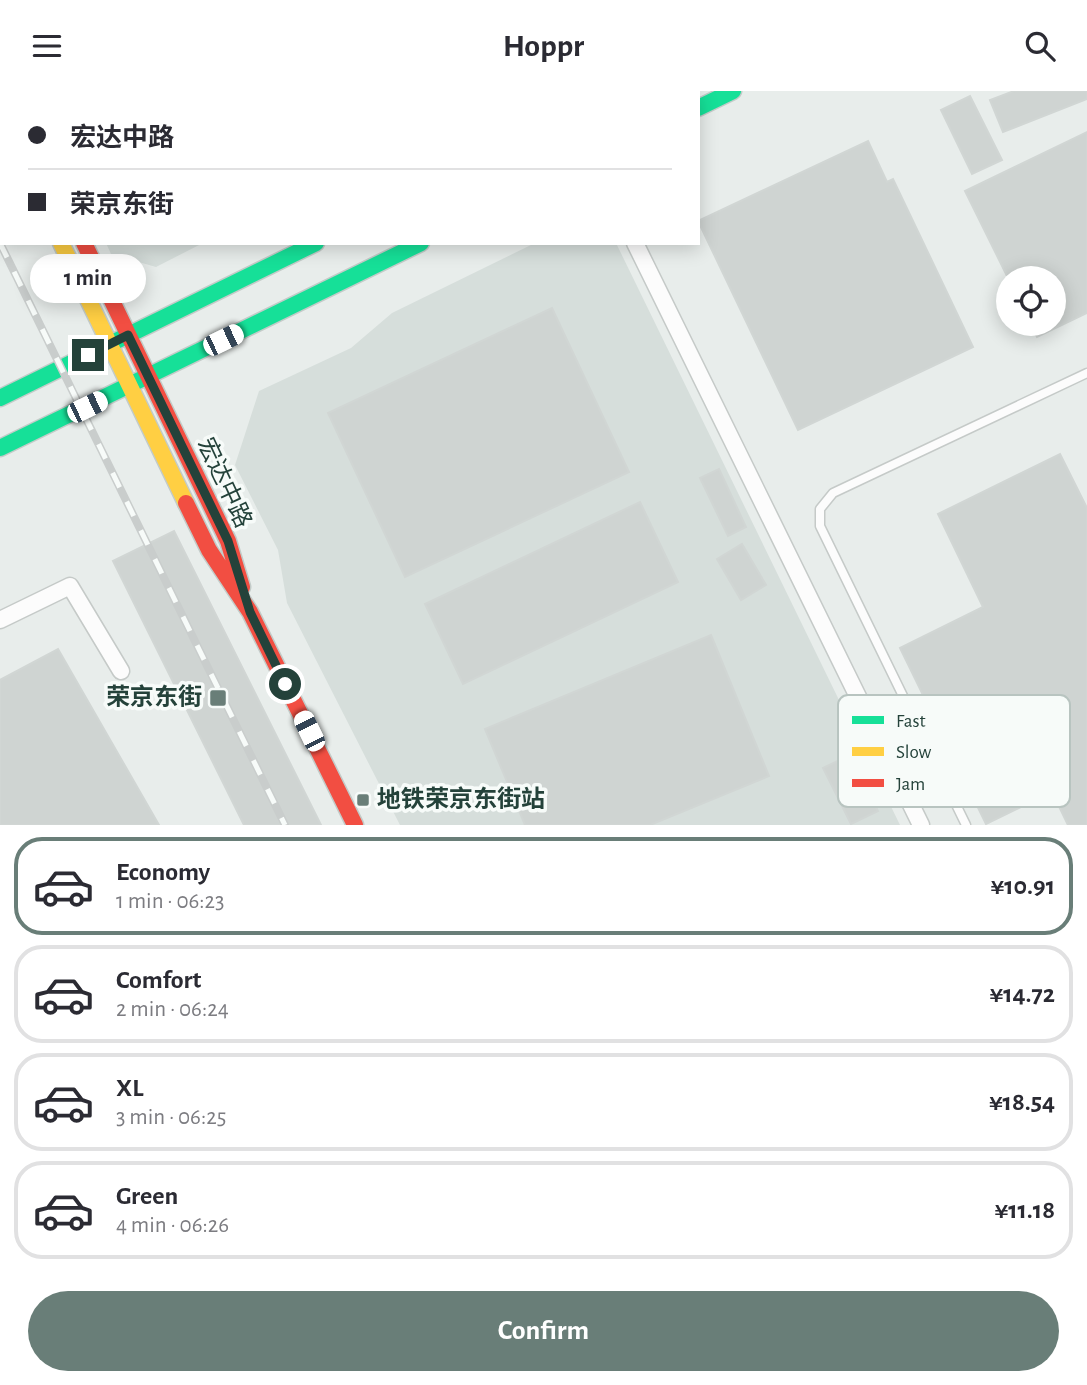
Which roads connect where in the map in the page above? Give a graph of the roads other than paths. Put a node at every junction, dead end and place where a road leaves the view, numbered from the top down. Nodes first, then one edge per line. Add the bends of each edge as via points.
1 (733, 91) edge
2 (700, 107) edge
3 (62, 245) edge
4 (85, 245) edge
5 (312, 245) edge
6 (417, 245) edge
7 (636, 245) edge
8 (128, 335) junction
9 (110, 345) junction
10 (1087, 373) edge
11 (148, 377) junction
12 (130, 386) junction
13 (0, 398) edge
14 (0, 448) edge
15 (250, 612) junction
16 (0, 620) edge
17 (121, 671) dead end
18 (857, 695) edge
19 (903, 695) edge
20 (912, 807) edge
21 (957, 807) edge
22 (355, 825) edge
23 (921, 825) edge
24 (966, 825) edge

1 - 2 street
3 - 9 street, 宏达中路
4 - 8 street, 宏达中路
5 - 8 street
6 - 11 street
7 - 18 street
8 - 9 street
8 - 11 street, 宏达中路
9 - 12 street, 宏达中路
9 - 13 street
10 - 19 lane via 833,493 820,509 820,526
11 - 12 street
11 - 15 street, 宏达中路 via 228,541
12 - 14 street
12 - 15 street, 宏达中路 via 209,550
15 - 22 street, 宏达中路
16 - 17 street via 70,586
20 - 23 street
21 - 24 lane

